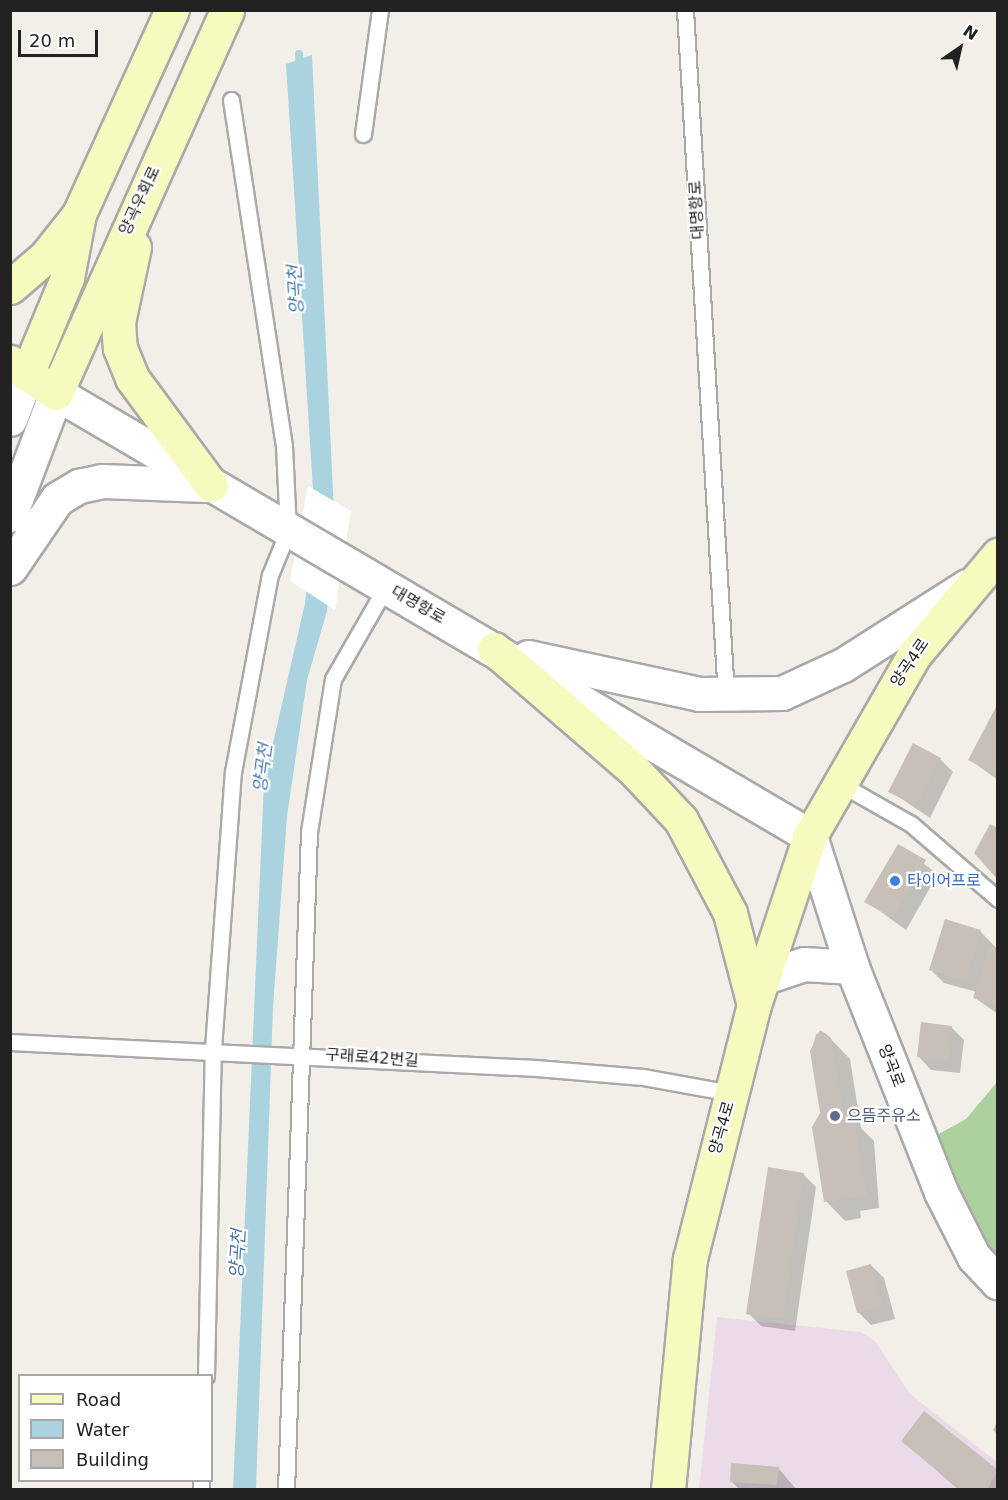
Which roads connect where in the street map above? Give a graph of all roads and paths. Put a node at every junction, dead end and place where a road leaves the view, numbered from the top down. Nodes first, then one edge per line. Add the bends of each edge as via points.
1 (172, 10) edge
2 (227, 10) edge
3 (380, 10) edge
4 (686, 10) edge
5 (231, 100) dead end
6 (363, 134) dead end
7 (146, 189) junction
8 (79, 214) junction
9 (10, 287) edge
10 (16, 368) edge
11 (56, 393) junction
12 (10, 418) edge
13 (211, 485) junction
14 (10, 515) edge
15 (293, 534) junction
16 (998, 555) edge
17 (10, 568) edge
18 (967, 586) junction
19 (386, 587) junction
20 (494, 649) junction
21 (726, 697) junction
22 (837, 782) junction
23 (810, 836) junction
24 (998, 899) edge
25 (852, 967) junction
26 (759, 991) junction
27 (10, 1042) edge
28 (213, 1048) junction
29 (304, 1054) junction
30 (732, 1093) junction
31 (998, 1283) edge
32 (206, 1374) edge
33 (286, 1490) edge
34 (668, 1490) edge

1 - 8 main road
2 - 7 main road, 양곡우회로
3 - 6 lane
4 - 21 lane, 대명항로
5 - 15 lane via 284,446
7 - 11 main road, 양곡우회로
7 - 13 main road via 118,322 120,348 132,378
8 - 9 main road via 46,256
8 - 10 main road via 67,278
10 - 11 main road, 대명항로
10 - 12 street
11 - 13 street, 대명항로
11 - 14 street
13 - 15 street, 대명항로
13 - 17 street via 136,481 79,486 57,499
15 - 19 street, 대명항로
15 - 28 lane via 270,575 233,771
16 - 18 main road, 양곡4로
18 - 21 street via 806,685 774,694
18 - 22 main road, 양곡4로 via 914,655
19 - 20 street, 대명항로
19 - 29 lane via 350,646 329,701 309,832
20 - 21 street via 638,683
20 - 23 street, 대명항로
20 - 26 main road via 633,770 681,820 730,913
22 - 23 main road, 양곡4로
22 - 24 lane via 911,824
23 - 25 street, 양곡로
23 - 26 main road, 양곡4로
25 - 26 street via 804,963
25 - 31 street, 양곡로 via 953,1219 974,1257
26 - 30 main road, 양곡4로
27 - 28 lane, 구래로42번길
28 - 29 lane, 구래로42번길
28 - 32 lane
29 - 30 lane, 구래로42번길 via 643,1077
29 - 33 lane
30 - 34 main road, 양곡4로 via 690,1259

